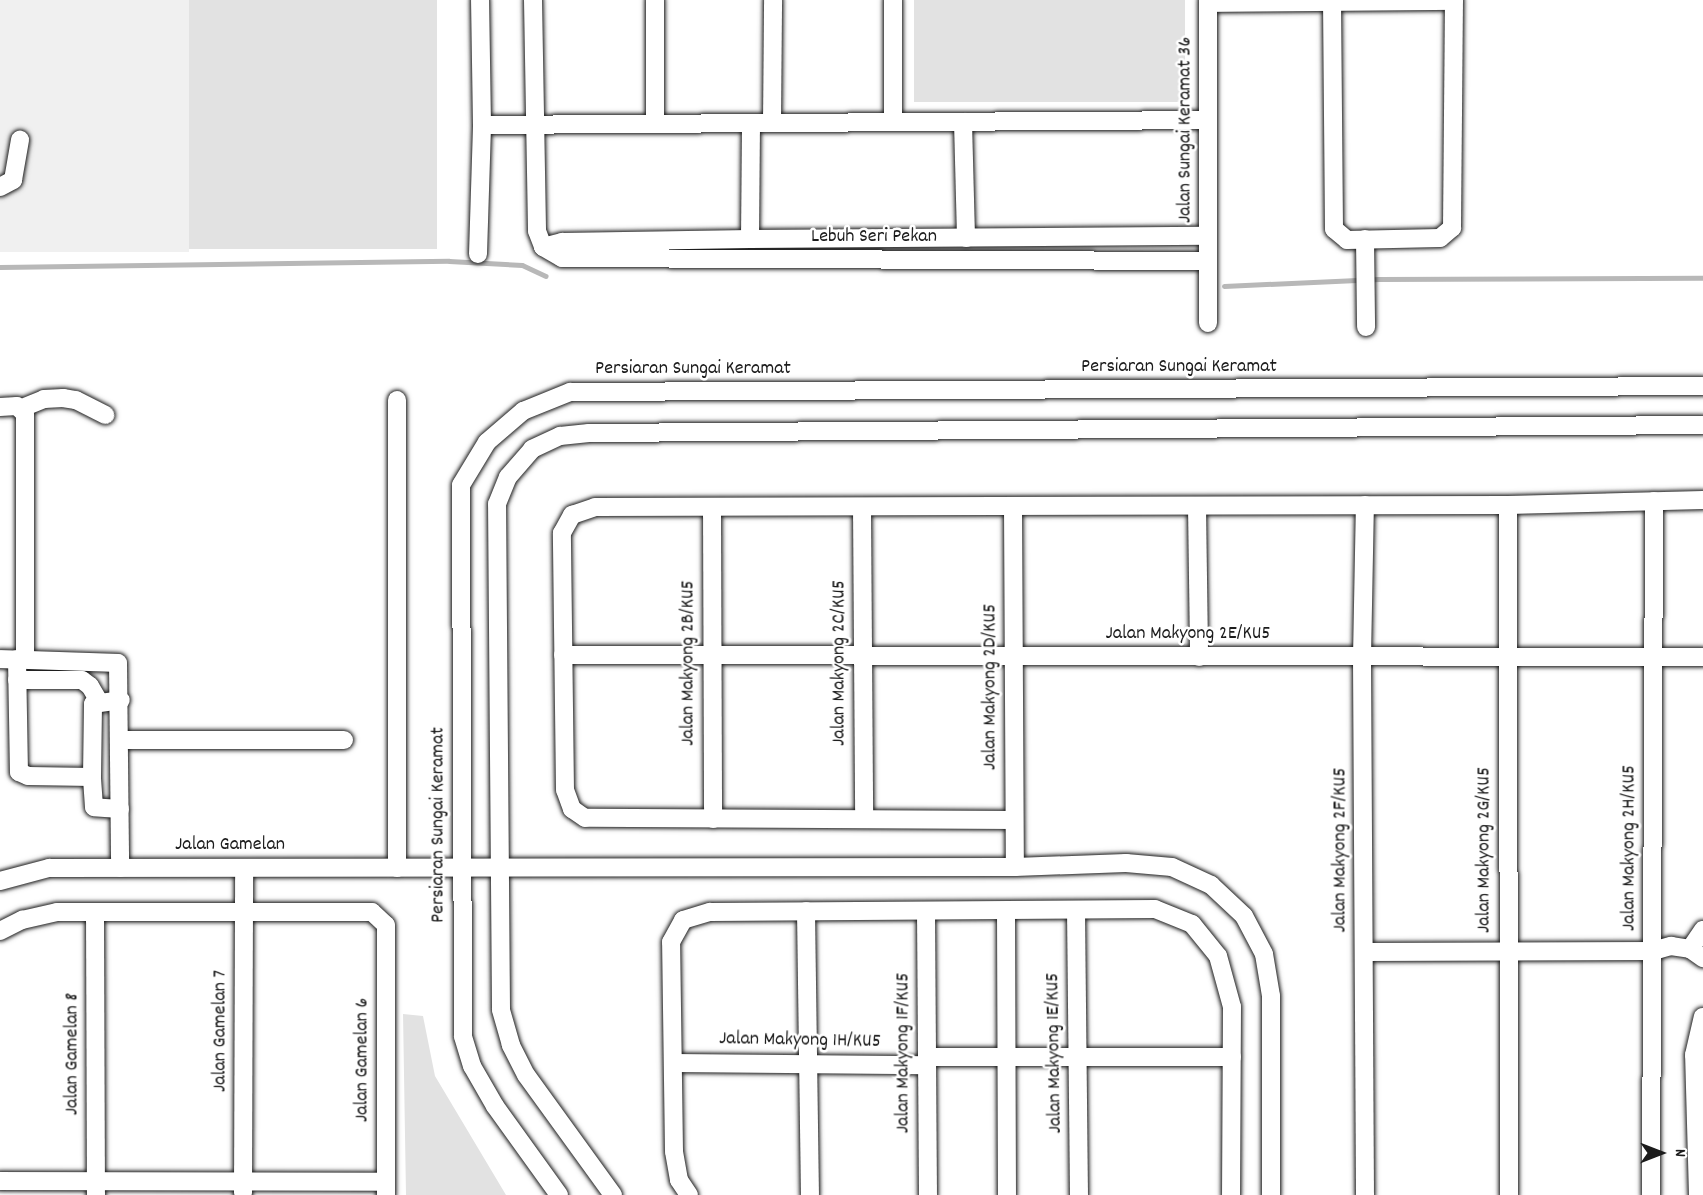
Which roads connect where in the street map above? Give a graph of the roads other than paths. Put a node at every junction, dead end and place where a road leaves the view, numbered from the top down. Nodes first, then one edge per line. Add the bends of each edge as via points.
1 (480, 0) edge
2 (533, 0) edge
3 (655, 0) edge
4 (773, 0) edge
5 (893, 0) edge
6 (1332, 1) edge
7 (1454, 1) edge
8 (1208, 2) edge
9 (1208, 120) junction
10 (893, 122) junction
11 (963, 122) junction
12 (751, 123) junction
13 (772, 123) junction
14 (655, 124) junction
15 (482, 125) junction
16 (534, 125) junction
17 (20, 140) dead end
18 (0, 187) edge
19 (1208, 236) junction
20 (966, 238) junction
21 (750, 239) junction
22 (1365, 239) junction
23 (543, 247) junction
24 (478, 254) dead end
25 (1208, 261) junction
26 (1208, 323) dead end
27 (1366, 327) dead end
28 (1703, 386) edge
29 (398, 400) dead end
30 (0, 407) edge
31 (22, 408) junction
32 (105, 415) dead end
33 (1703, 425) edge
34 (1703, 500) edge
35 (1654, 501) junction
36 (1365, 505) junction
37 (1508, 505) junction
38 (1013, 506) junction
39 (1197, 506) junction
40 (712, 507) junction
41 (862, 507) junction
42 (563, 655) junction
43 (710, 655) junction
44 (862, 656) junction
45 (1014, 656) junction
46 (1653, 656) junction
47 (1199, 657) junction
48 (1362, 657) junction
49 (1703, 657) edge
50 (1506, 658) junction
51 (14, 659) edge
52 (82, 660) junction
53 (17, 680) junction
54 (82, 680) junction
55 (98, 700) junction
56 (121, 700) junction
57 (120, 740) junction
58 (344, 740) dead end
59 (92, 777) junction
60 (120, 809) junction
61 (713, 819) junction
62 (864, 819) junction
63 (1014, 820) junction
64 (1015, 867) junction
65 (120, 868) junction
66 (244, 868) junction
67 (398, 868) junction
68 (462, 868) junction
69 (499, 869) junction
70 (0, 881) edge
71 (1076, 910) junction
72 (806, 911) junction
73 (926, 911) junction
74 (1006, 911) junction
75 (95, 912) junction
76 (243, 912) junction
77 (1703, 930) edge
78 (0, 931) edge
79 (1508, 950) junction
80 (1653, 951) junction
81 (1364, 952) junction
82 (1696, 954) edge
83 (1703, 1017) edge
84 (1232, 1057) junction
85 (1007, 1058) junction
86 (1078, 1059) junction
87 (927, 1061) junction
88 (673, 1063) junction
89 (808, 1064) junction
90 (1700, 1127) edge
91 (0, 1180) edge
92 (96, 1187) edge
93 (243, 1189) edge
94 (386, 1189) edge
95 (559, 1195) edge
96 (613, 1195) edge
97 (689, 1195) edge
98 (810, 1195) edge
99 (928, 1195) edge
100 (1007, 1195) edge
101 (1079, 1195) edge
102 (1231, 1195) edge
103 (1271, 1195) edge
104 (1365, 1195) edge
105 (1509, 1195) edge
106 (1651, 1195) edge
107 (1698, 1195) edge

1 - 15 street
2 - 16 street
3 - 14 street
4 - 13 street
5 - 10 street
6 - 7 street
6 - 8 street
6 - 22 street via 1334,230 1347,240
7 - 22 street via 1452,228 1440,238
8 - 9 street, Jalan Sungai Keramat 36
9 - 11 street
9 - 19 street, Jalan Sungai Keramat 36
10 - 11 street
10 - 13 street
11 - 20 street
12 - 13 street
12 - 14 street
12 - 21 street
14 - 16 street
15 - 16 street
15 - 24 street
16 - 23 street via 537,231
17 - 18 street via 13,180
19 - 20 street
19 - 25 street, Jalan Sungai Keramat 36
20 - 21 street
21 - 23 street via 562,242
22 - 27 street
23 - 25 street, Lebuh Seri Pekan via 562,258
25 - 26 street, Jalan Sungai Keramat 36
28 - 68 street, Persiaran Sungai Keramat via 581,392 560,396 523,411 487,442 461,485
29 - 67 street
30 - 31 street
31 - 32 street via 45,399 63,398 76,400
31 - 51 street via 25,414
33 - 69 street via 560,436 532,450 508,477 497,504
34 - 35 street
35 - 37 street
35 - 46 street, Jalan Makyong 2H/KU5
36 - 37 street
36 - 39 street
36 - 48 street, Jalan Makyong 2F/KU5
37 - 50 street, Jalan Makyong 2G/KU5
38 - 39 street
38 - 41 street
38 - 45 street, Jalan Makyong 2D/KU5
39 - 47 street
40 - 41 street
40 - 42 street via 595,507 572,515 562,533
40 - 43 street, Jalan Makyong 2B/KU5
41 - 44 street, Jalan Makyong 2C/KU5
42 - 43 street, Jalan Makyong 2E/KU5
42 - 61 street via 565,790 572,809 585,818
43 - 44 street, Jalan Makyong 2E/KU5
43 - 61 street, Jalan Makyong 2B/KU5
44 - 45 street, Jalan Makyong 2E/KU5
44 - 62 street, Jalan Makyong 2C/KU5
45 - 47 street, Jalan Makyong 2E/KU5
45 - 63 street, Jalan Makyong 2D/KU5
46 - 49 street, Jalan Makyong 2E/KU5
46 - 50 street, Jalan Makyong 2E/KU5
46 - 80 street, Jalan Makyong 2H/KU5
47 - 48 street, Jalan Makyong 2E/KU5
48 - 50 street, Jalan Makyong 2E/KU5
48 - 81 street, Jalan Makyong 2F/KU5
50 - 79 street, Jalan Makyong 2G/KU5
51 - 52 street
51 - 53 street
52 - 54 street
52 - 56 street via 118,663
53 - 54 street
53 - 59 street via 17,759 22,775
54 - 55 street
55 - 56 street
55 - 59 street via 93,704
56 - 57 street
57 - 58 street
57 - 60 street
59 - 60 street via 94,807
60 - 65 street
61 - 62 street
62 - 63 street
63 - 64 street, Jalan Makyong 2D/KU5
64 - 69 street, Jalan Gamelan
64 - 103 street, Jalan Gamelan via 1126,863 1172,867 1211,885 1244,916 1264,954 1271,996
65 - 66 street, Jalan Gamelan
65 - 70 street, Jalan Gamelan via 50,868
66 - 67 street, Jalan Gamelan
66 - 76 street, Jalan Gamelan 7
67 - 68 street, Jalan Gamelan
68 - 69 street, Jalan Gamelan
68 - 95 street, Persiaran Sungai Keramat via 463,1036 472,1066 495,1106
69 - 96 street via 501,1009 511,1045 526,1075
71 - 74 street
71 - 84 street via 1155,909 1192,924 1218,956 1232,1007
71 - 86 street, Jalan Makyong 1E/KU5
72 - 73 street
72 - 88 street via 710,912 684,920 671,942
72 - 89 street
73 - 74 street
73 - 87 street, Jalan Makyong 1F/KU5
74 - 85 street
75 - 76 street
75 - 78 street via 57,912 22,920
75 - 92 street, Jalan Gamelan 8
76 - 93 street, Jalan Gamelan 7
76 - 94 street, Jalan Gamelan 6 via 372,912 386,925
77 - 82 street
79 - 80 street
79 - 81 street
79 - 105 street, Jalan Makyong 2G/KU5
80 - 82 street via 1671,946
80 - 106 street, Jalan Makyong 2H/KU5
81 - 104 street, Jalan Makyong 2F/KU5
83 - 90 street via 1694,1055
84 - 86 street, Jalan Makyong 1H/KU5
84 - 102 street
85 - 86 street, Jalan Makyong 1H/KU5
85 - 87 street, Jalan Makyong 1H/KU5
85 - 100 street
86 - 101 street, Jalan Makyong 1E/KU5
87 - 89 street, Jalan Makyong 1H/KU5
87 - 99 street, Jalan Makyong 1F/KU5
88 - 89 street, Jalan Makyong 1H/KU5
88 - 97 street via 674,1151 679,1180
89 - 98 street
90 - 107 street
91 - 92 street
92 - 93 street
93 - 94 street

